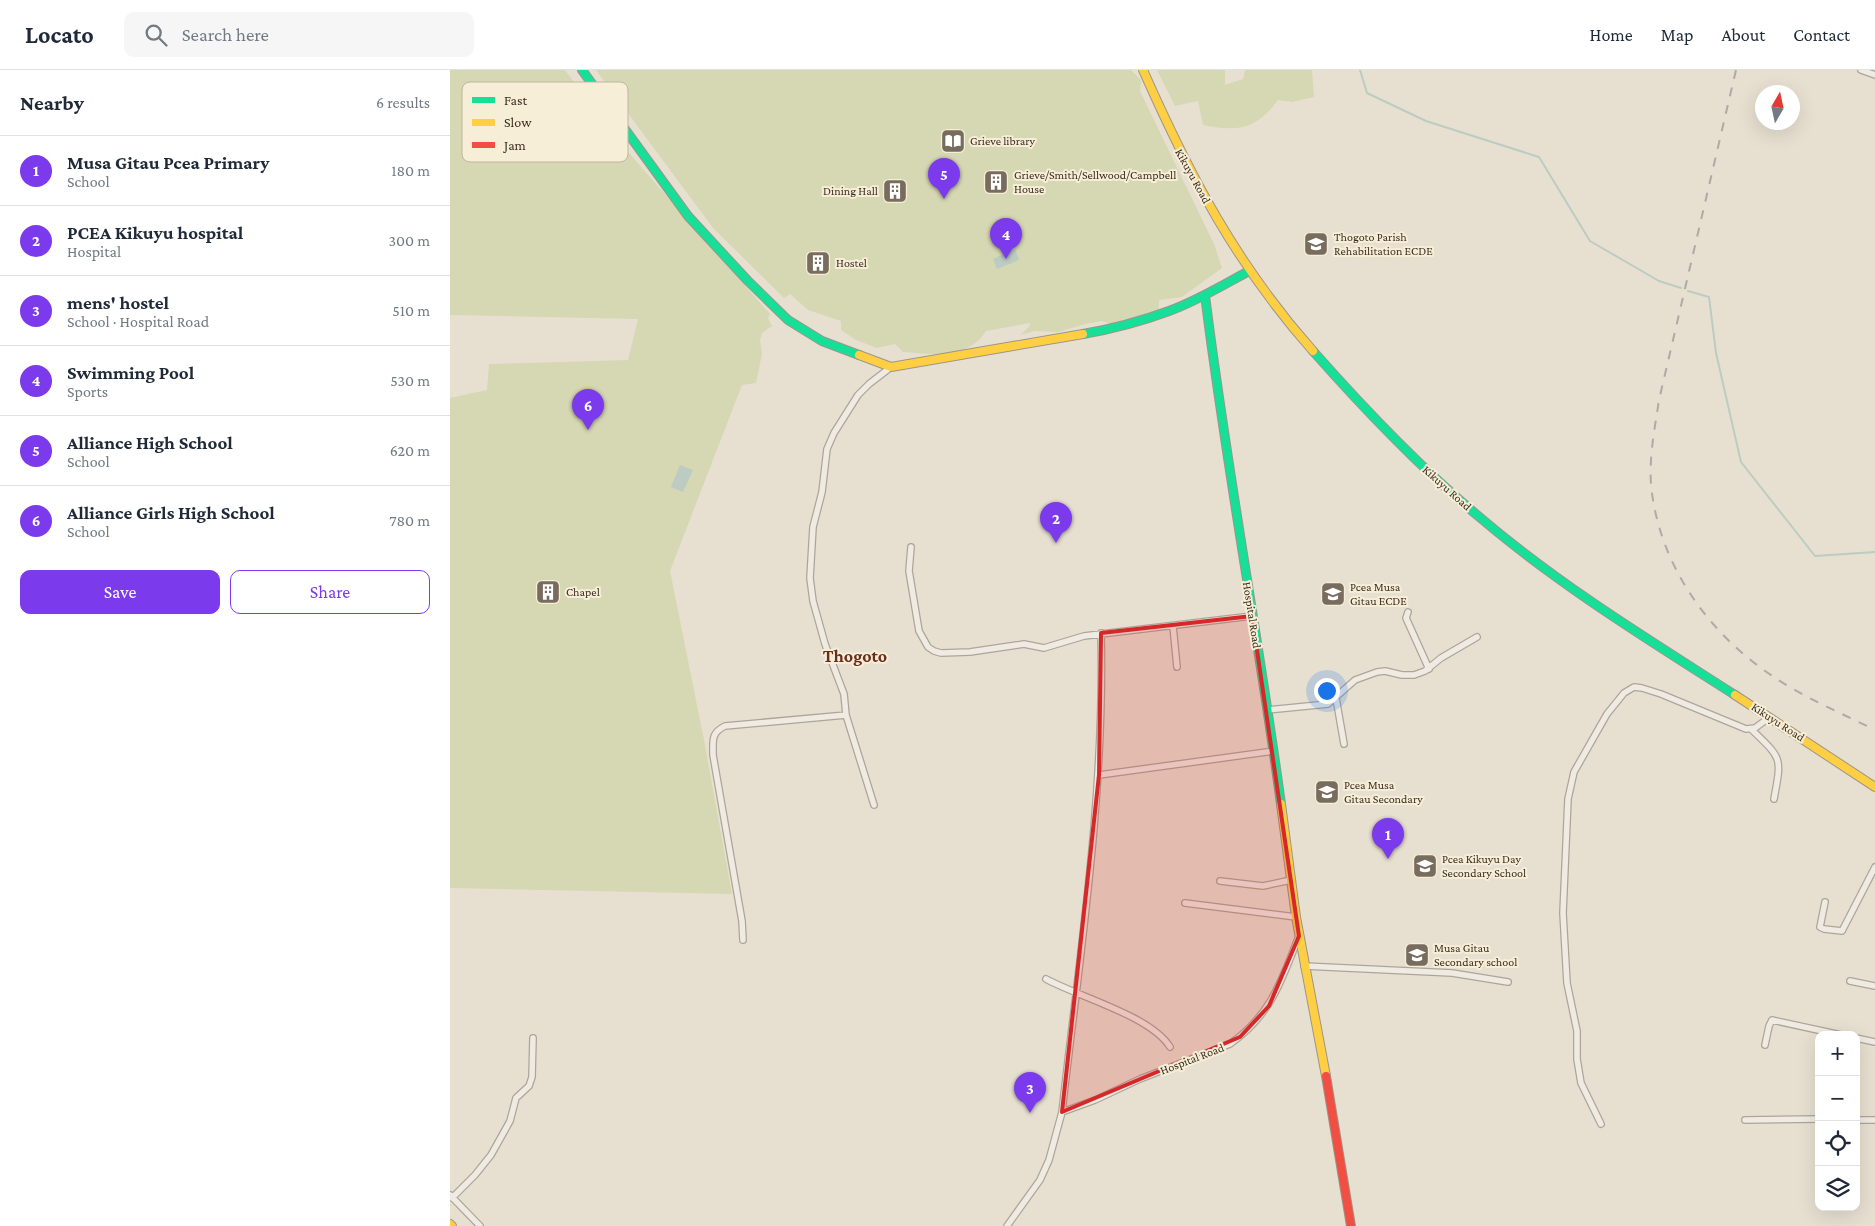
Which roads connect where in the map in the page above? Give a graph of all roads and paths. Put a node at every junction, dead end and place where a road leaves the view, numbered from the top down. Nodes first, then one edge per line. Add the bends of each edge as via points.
1 (582, 70) edge
2 (1143, 70) edge
3 (1861, 70) edge
4 (1875, 75) edge
5 (591, 82) edge
6 (628, 133) edge
7 (1249, 271) junction
8 (1205, 295) junction
9 (891, 367) junction
10 (912, 547) dead end
11 (1408, 612) dead end
12 (1252, 616) junction
13 (1173, 626) junction
14 (1101, 633) junction
15 (1477, 637) dead end
16 (1177, 667) dead end
17 (1429, 668) junction
18 (1336, 698) junction
19 (1268, 710) junction
20 (846, 715) junction
21 (1770, 717) junction
22 (1751, 729) junction
23 (1344, 744) dead end
24 (1274, 751) junction
25 (1099, 775) junction
26 (1875, 787) edge
27 (1774, 799) dead end
28 (874, 805) dead end
29 (1875, 867) edge
30 (1291, 880) junction
31 (1220, 881) dead end
32 (1825, 902) dead end
33 (1185, 903) dead end
34 (1296, 917) junction
35 (1299, 936) junction
36 (743, 940) dead end
37 (1304, 966) junction
38 (1046, 979) dead end
39 (1850, 981) dead end
40 (1508, 982) dead end
41 (1875, 986) edge
42 (1076, 993) junction
43 (1823, 1031) edge
44 (533, 1038) dead end
45 (1860, 1039) edge
46 (1875, 1042) edge
47 (1766, 1045) dead end
48 (1170, 1047) dead end
49 (1062, 1112) junction
50 (1815, 1119) edge
51 (1745, 1120) dead end
52 (1860, 1120) edge
53 (1875, 1120) edge
54 (1601, 1124) dead end
55 (451, 1197) edge
56 (480, 1226) edge
57 (1008, 1226) edge
58 (1351, 1226) edge

1 - 5 street
2 - 7 street, Kikuyu Road via 1194,180
3 - 4 street
6 - 9 street via 688,216 772,306 799,328 822,341
7 - 8 street
7 - 21 street, Kikuyu Road via 1318,357 1465,506 1561,579
8 - 9 street via 1170,311 1092,332
8 - 12 street, Hospital Road
9 - 20 street via 858,396 834,433 827,449 822,492 813,527 810,578 813,601 844,694
10 - 14 street via 909,571 919,631 934,652 970,652 1024,644 1044,648
11 - 17 street via 1406,618
12 - 13 street
12 - 19 street, Hospital Road
13 - 14 street
13 - 16 street
14 - 25 street
15 - 17 street
17 - 18 street via 1414,676 1377,672 1355,680
18 - 19 street via 1319,706
18 - 23 street
19 - 24 street, Hospital Road
20 - 28 street
20 - 36 street via 725,726 714,735 713,755
21 - 22 street
21 - 26 street, Kikuyu Road
22 - 27 street via 1776,755 1779,770
22 - 54 street via 1661,694 1634,687 1624,693 1607,714 1574,772 1568,800 1563,913 1567,983 1577,1031 1581,1083
24 - 25 street
24 - 30 street, Hospital Road
25 - 42 street
29 - 32 street via 1842,931 1820,927
30 - 31 street via 1263,886
30 - 34 street, Hospital Road
33 - 34 street
34 - 35 street, Hospital Road
35 - 37 street, Hospital Road
35 - 49 street, Hospital Road via 1278,989 1260,1018 1240,1037 1230,1044
37 - 40 street via 1452,973
37 - 58 street, Hospital Road
38 - 42 street
39 - 41 street
42 - 48 street via 1124,1013 1158,1034
42 - 49 street
43 - 47 street via 1772,1020
44 - 55 street via 532,1077 516,1098 510,1121 491,1155
45 - 46 street
49 - 57 street via 1040,1180
50 - 51 street
52 - 53 street
55 - 56 street

